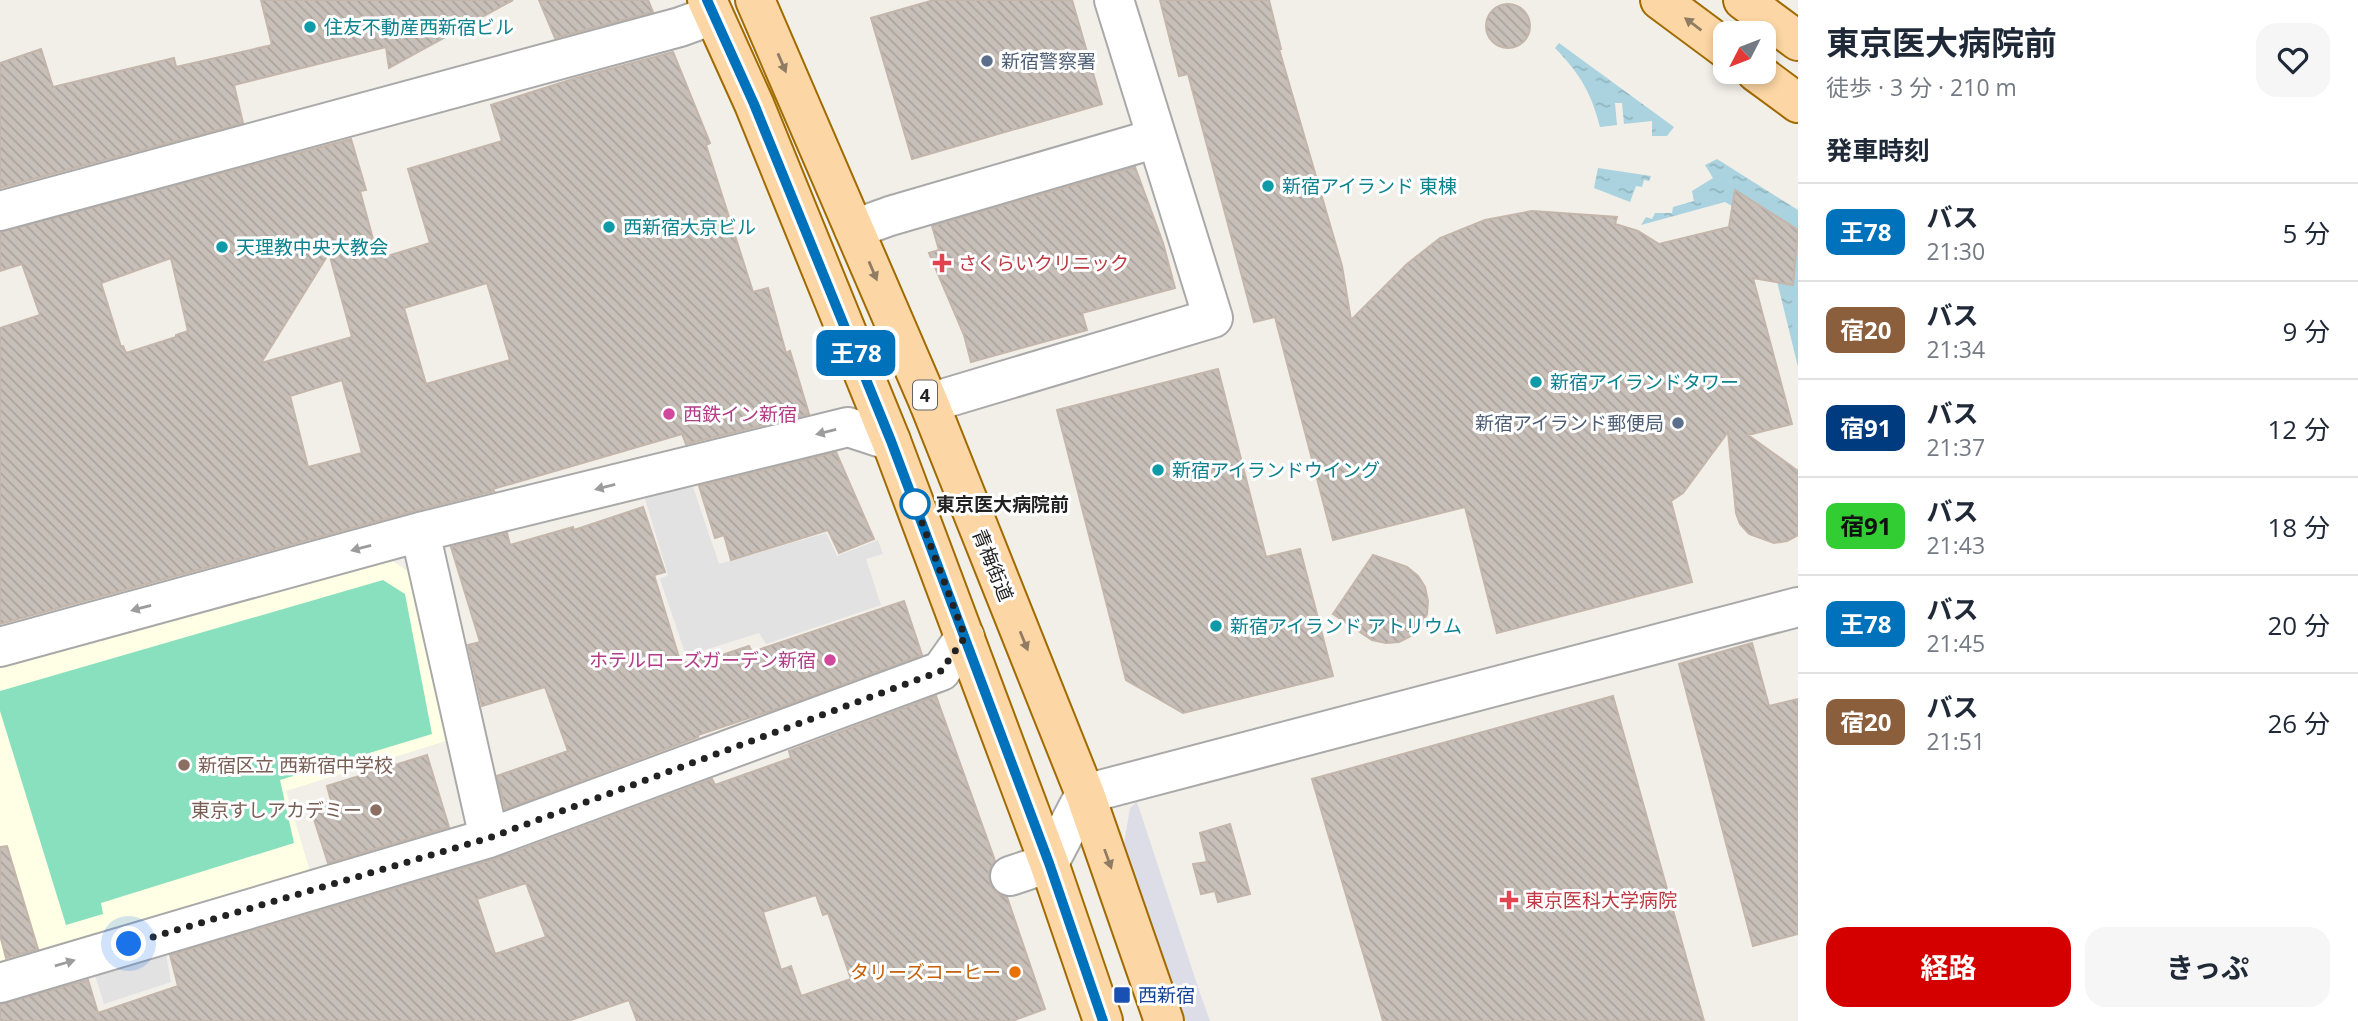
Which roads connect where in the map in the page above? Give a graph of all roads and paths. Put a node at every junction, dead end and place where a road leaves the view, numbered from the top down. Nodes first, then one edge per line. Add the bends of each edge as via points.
1 (755, 0) edge
2 (1114, 0) edge
3 (1660, 0) edge
4 (1743, 0) edge
5 (706, 8) edge
6 (1713, 39) edge
7 (1798, 41) edge
8 (1772, 84) edge
9 (1798, 103) edge
10 (1157, 138) junction
11 (0, 211) edge
12 (855, 229) junction
13 (929, 403) junction
14 (891, 441) junction
15 (420, 532) junction
16 (1798, 607) edge
17 (965, 637) junction
18 (0, 647) edge
19 (1085, 794) junction
20 (489, 838) junction
21 (1049, 863) junction
22 (1010, 876) dead end
23 (0, 983) edge
24 (1102, 1021) edge
25 (1164, 1021) edge

1 -> 12 main road, 青梅街道 / 4
2 - 10 street
6 -> 3 main road
4 - 7 main road
5 - 11 street
5 - 14 main road via 754,104
8 - 9 main road
10 - 12 street
10 - 13 street via 1213,318
12 -> 13 main road, 青梅街道 / 4
13 -> 19 main road, 青梅街道 / 4
14 -> 15 street via 848,427
14 - 17 main road
15 -> 18 street
15 - 20 street
16 - 19 street
17 - 20 street via 941,671
17 - 21 main road
19 - 21 street
19 -> 25 main road, 青梅街道 / 4
23 -> 20 street
21 - 22 street
21 - 24 main road

